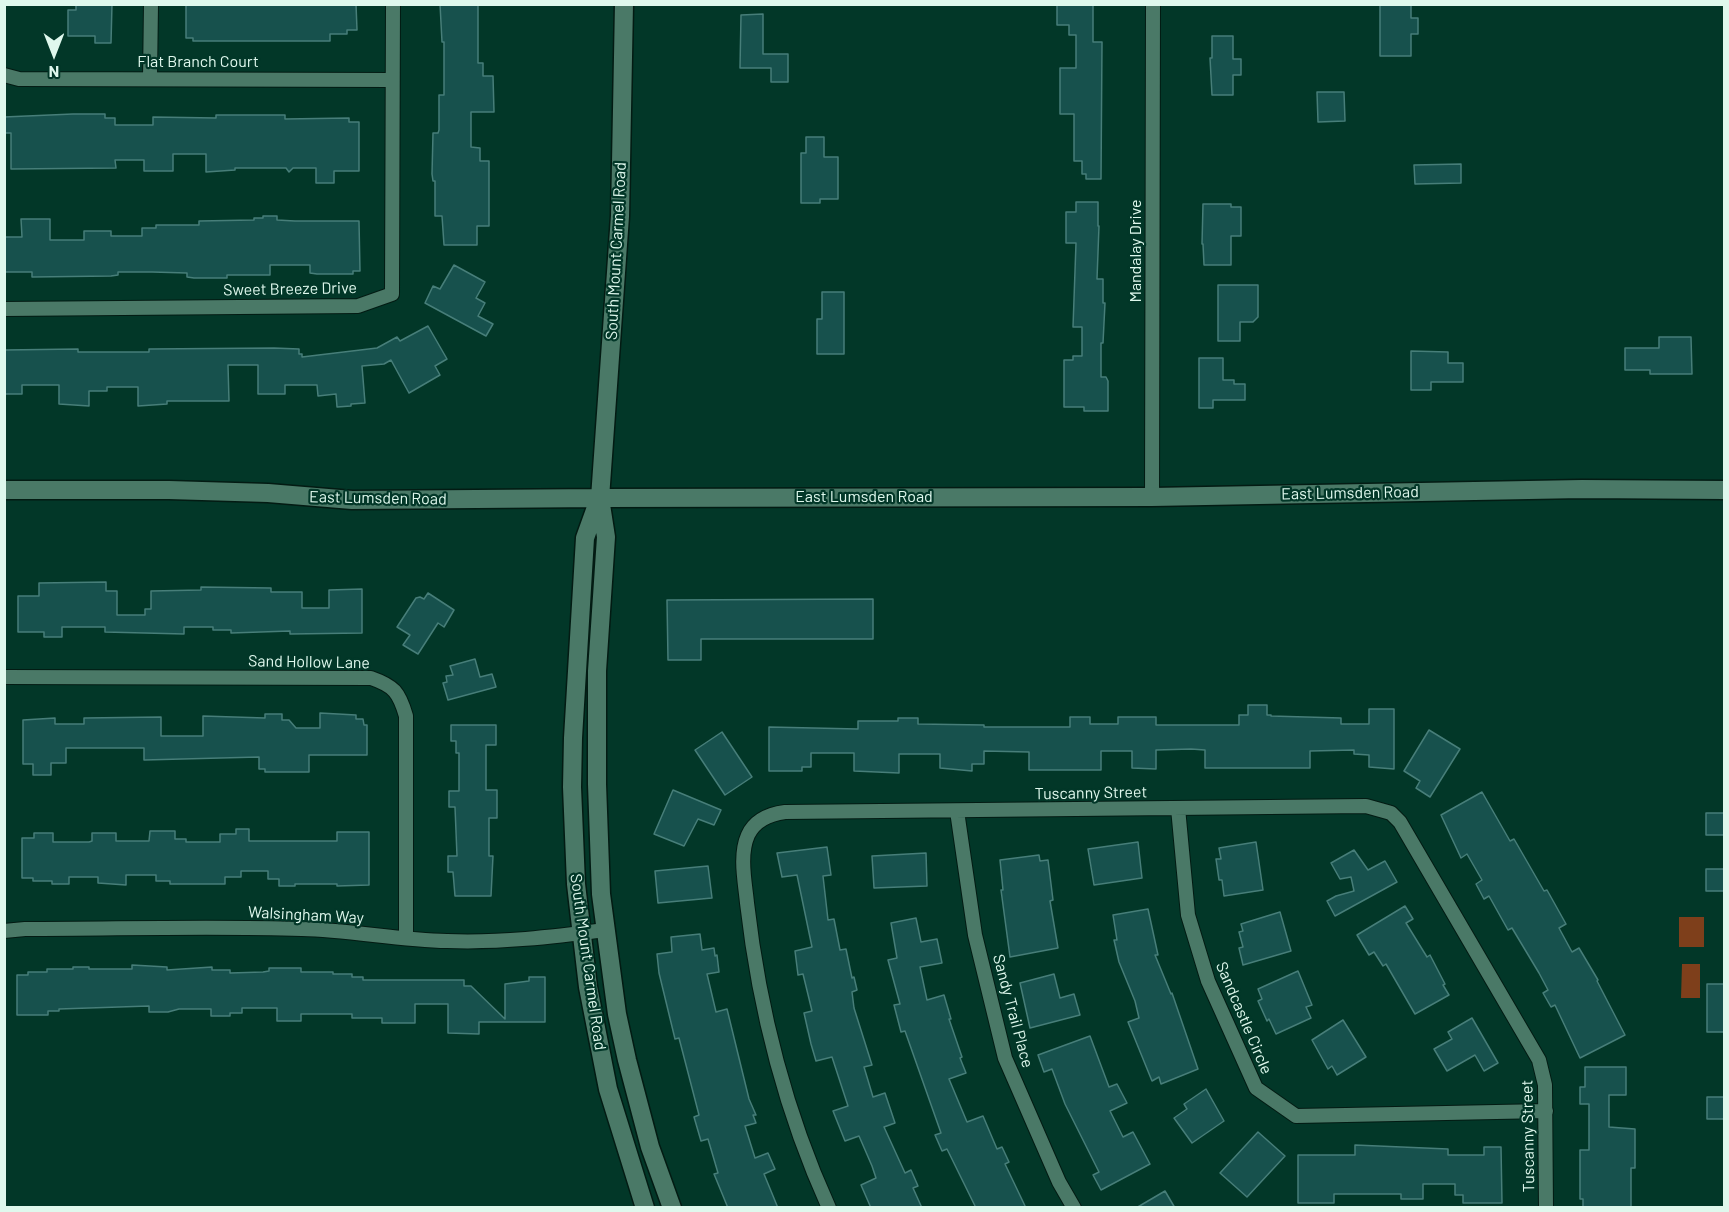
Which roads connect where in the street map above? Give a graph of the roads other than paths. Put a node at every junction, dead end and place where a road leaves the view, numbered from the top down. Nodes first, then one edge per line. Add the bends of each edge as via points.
1 (151, 4) edge
2 (393, 4) edge
3 (624, 4) edge
4 (1153, 4) edge
5 (4, 75) edge
6 (150, 78) junction
7 (392, 80) junction
8 (4, 309) edge
9 (4, 490) edge
10 (1725, 490) edge
11 (1152, 497) junction
12 (600, 498) junction
13 (4, 677) edge
14 (1178, 808) junction
15 (957, 811) junction
16 (605, 930) junction
17 (4, 931) edge
18 (581, 933) junction
19 (406, 938) junction
20 (1546, 1112) junction
21 (645, 1208) edge
22 (672, 1208) edge
23 (829, 1208) edge
24 (1074, 1208) edge
25 (1546, 1208) edge

1 - 6 street
2 - 7 street, Sweet Breeze Drive
3 - 12 street, South Mount Carmel Road via 620,216
4 - 11 street, Mandalay Drive
5 - 6 street, Flat Branch Court via 19,79
6 - 7 street, Flat Branch Court
7 - 8 street, Sweet Breeze Drive via 392,294 358,306
9 - 12 street, East Lumsden Road via 180,490 352,500
10 - 11 street, East Lumsden Road
11 - 12 street, East Lumsden Road
12 - 16 street, South Mount Carmel Road via 606,537 597,671 597,784
12 - 18 street, South Mount Carmel Road via 585,538 573,738 573,835
13 - 19 street, Sand Hollow Lane via 371,678 389,685 401,698 406,716
14 - 15 street, Tuscanny Street
14 - 20 street, Tuscanny Street via 1366,806 1390,813 1406,831 1539,1060
14 - 20 street, Sandcastle Circle via 1188,915 1208,981 1256,1088 1296,1116
15 - 23 street, Tuscanny Street via 785,812 762,819 748,835 743,861 758,979 771,1040 788,1100
15 - 24 street, Sandy Trail Place via 975,935 1005,1058
16 - 18 street, Walsingham Way
16 - 22 street, South Mount Carmel Road via 632,1083
17 - 19 street, Walsingham Way via 269,928
18 - 19 street, Walsingham Way via 492,941
18 - 21 street, South Mount Carmel Road via 608,1089
20 - 25 street, Tuscanny Street

